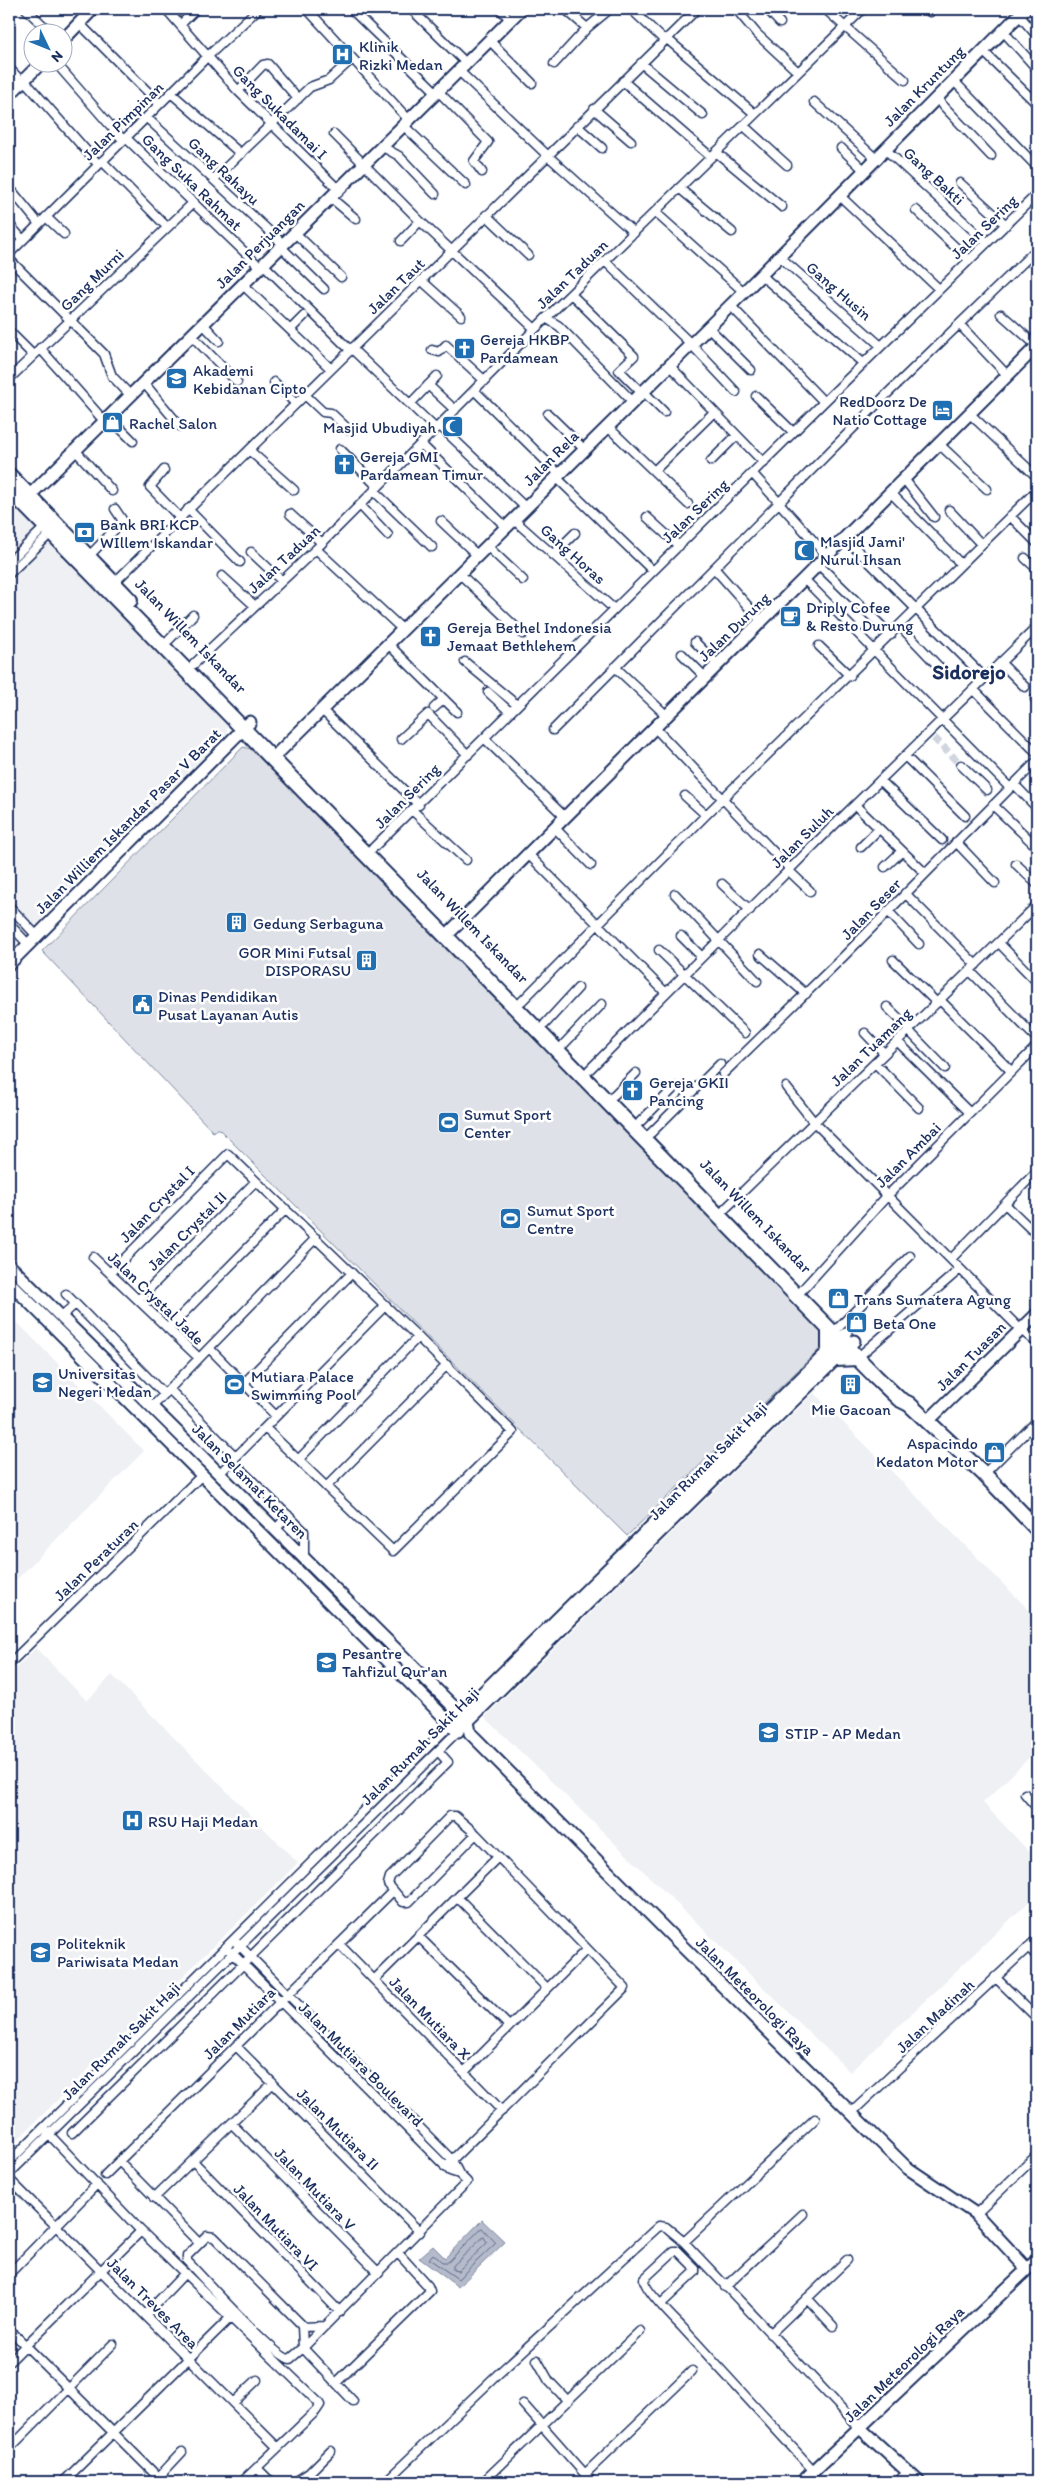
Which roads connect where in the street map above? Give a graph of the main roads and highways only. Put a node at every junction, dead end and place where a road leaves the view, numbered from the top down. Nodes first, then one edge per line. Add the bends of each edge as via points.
1 (9, 475) edge
2 (10, 492) edge
3 (26, 500) junction
4 (52, 526) junction
5 (246, 725) junction
6 (432, 916) junction
7 (841, 1336) junction
8 (861, 1355) junction
9 (1037, 1529) edge

1 - 3 highway, Jalan Willem Iskandar
2 - 3 highway, Jalan Willem Iskandar
3 - 4 highway, Jalan Willem Iskandar
4 - 5 highway, Jalan Willem Iskandar
4 - 5 highway, Jalan Willem Iskandar via 88,557 194,664
5 - 6 highway, Jalan Willem Iskandar
5 - 6 highway, Jalan Willem Iskandar via 279,752 373,848
6 - 7 highway, Jalan Willem Iskandar
6 - 7 highway, Jalan Willem Iskandar via 452,930 545,1024 803,1289
7 - 8 highway, Jalan Willem Iskandar
7 - 8 highway via 833,1354
8 - 9 highway, Jalan Willem Iskandar

